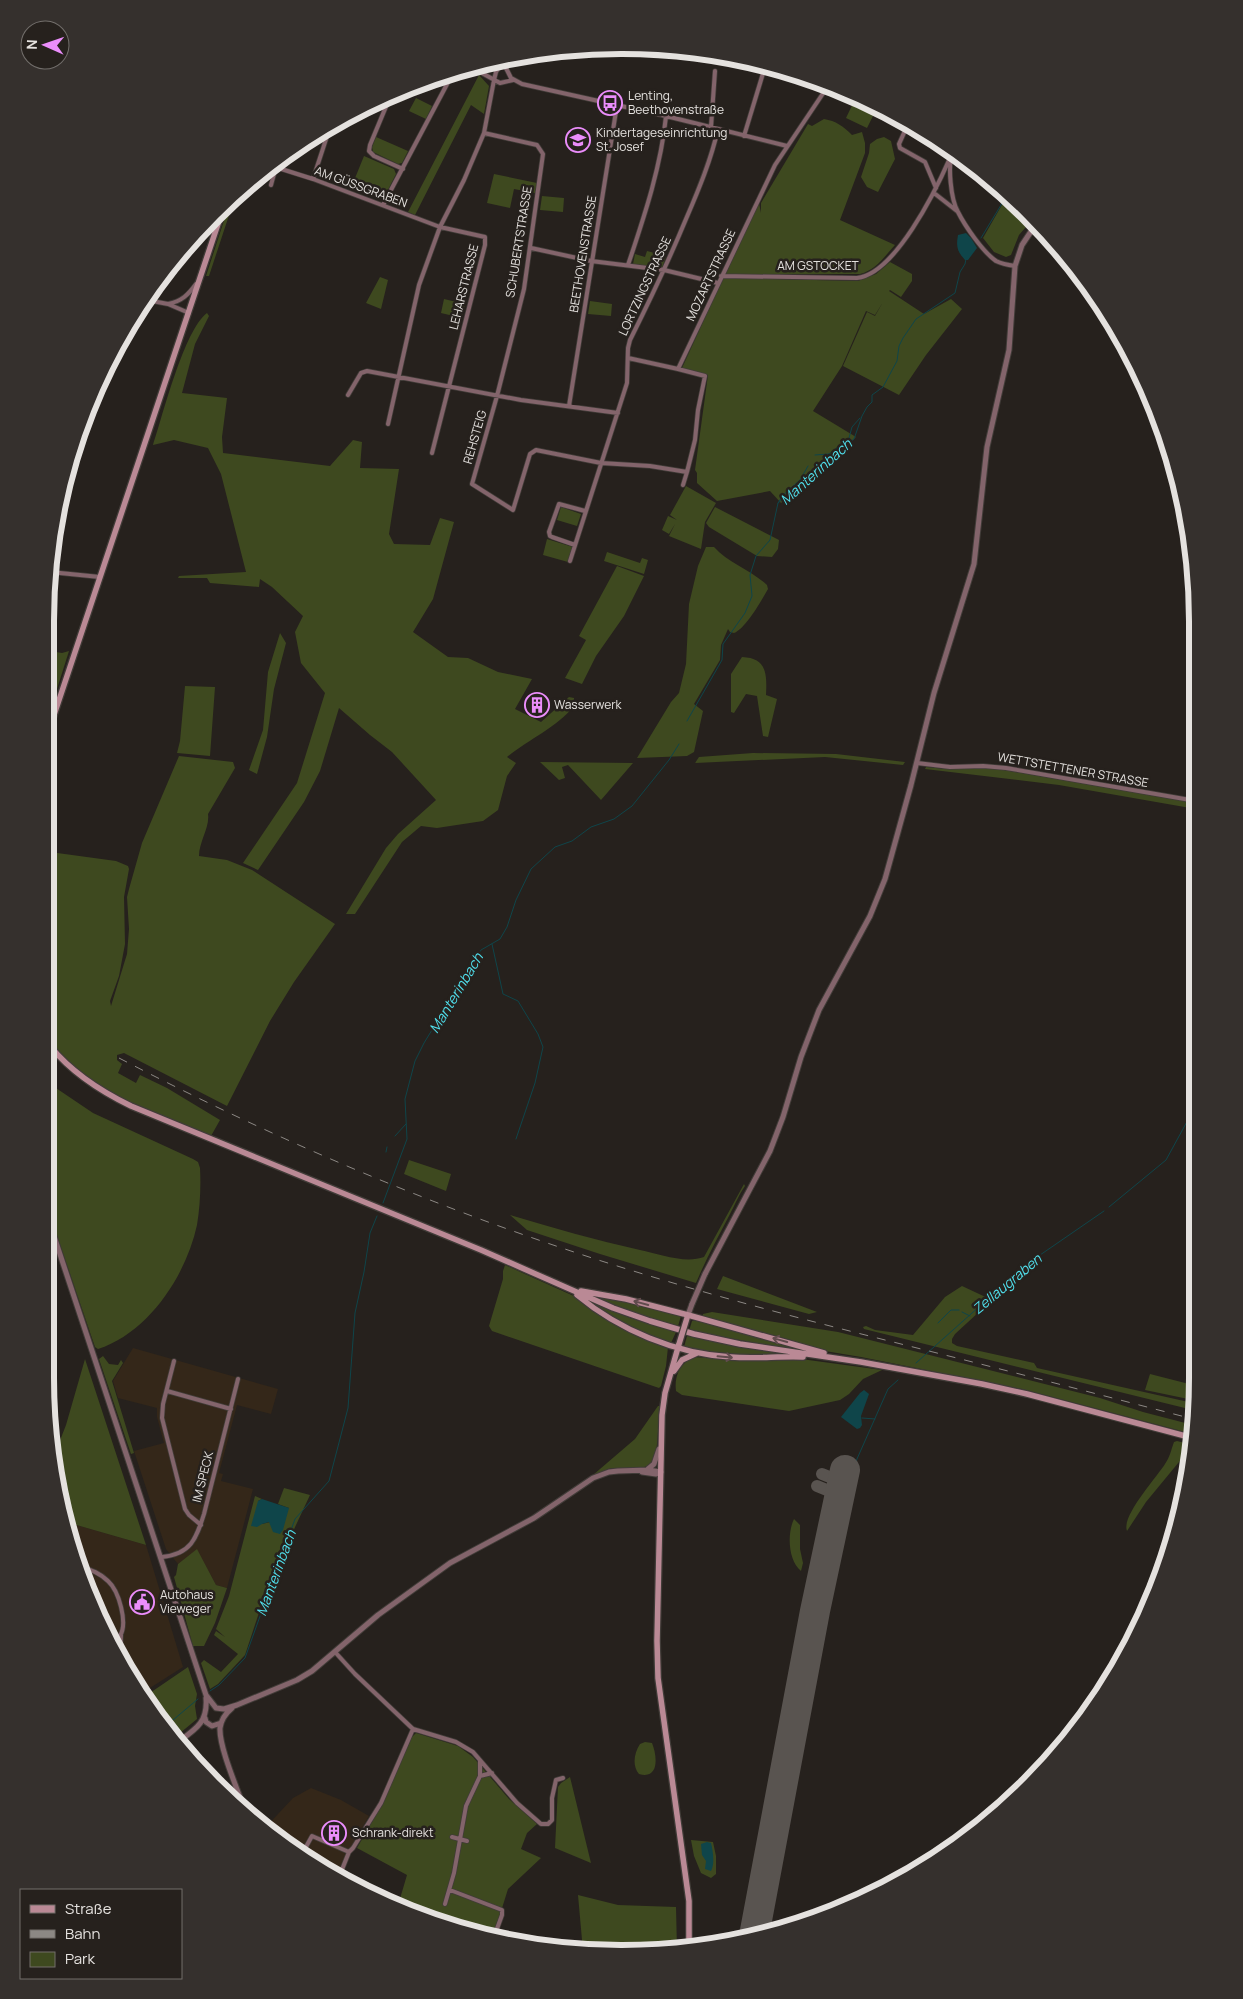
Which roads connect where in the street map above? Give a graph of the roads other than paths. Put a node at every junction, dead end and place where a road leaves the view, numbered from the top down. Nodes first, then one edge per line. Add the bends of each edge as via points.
1 (506, 66) edge
2 (499, 68) edge
3 (715, 71) dead end
4 (480, 72) edge
5 (763, 72) edge
6 (494, 80) junction
7 (513, 80) junction
8 (449, 81) edge
9 (824, 92) edge
10 (387, 105) edge
11 (617, 105) junction
12 (666, 116) junction
13 (711, 127) junction
14 (718, 129) junction
15 (905, 130) edge
16 (484, 133) junction
17 (744, 136) junction
18 (327, 137) edge
19 (787, 146) junction
20 (950, 158) joint
21 (281, 167) edge
22 (403, 168) junction
23 (274, 173) edge
24 (313, 179) junction
25 (270, 185) dead end
26 (936, 188) junction
27 (934, 193) junction
28 (383, 205) junction
29 (957, 211) junction
30 (219, 221) edge
31 (440, 227) junction
32 (1032, 230) edge
33 (531, 248) junction
34 (591, 261) junction
35 (628, 265) junction
36 (1014, 266) junction
37 (664, 270) junction
38 (721, 276) junction
39 (200, 278) junction
40 (718, 283) junction
41 (153, 301) edge
42 (179, 301) junction
43 (168, 304) junction
44 (190, 310) junction
45 (628, 358) junction
46 (678, 369) junction
47 (398, 376) junction
48 (448, 386) junction
49 (348, 395) dead end
50 (497, 396) junction
51 (569, 406) junction
52 (618, 413) junction
53 (388, 424) dead end
54 (432, 453) dead end
55 (601, 463) junction
56 (688, 472) junction
57 (683, 485) dead end
58 (585, 512) junction
59 (575, 544) junction
60 (570, 561) dead end
61 (56, 573) edge
62 (100, 577) junction
63 (54, 716) edge
64 (916, 763) junction
65 (1189, 800) edge
66 (54, 1050) edge
67 (54, 1236) edge
68 (565, 1287) junction
69 (572, 1290) junction
70 (688, 1316) junction
71 (678, 1346) junction
72 (697, 1353) junction
73 (836, 1359) junction
74 (174, 1361) dead end
75 (860, 1362) junction
76 (670, 1377) junction
77 (238, 1379) dead end
78 (167, 1391) junction
79 (231, 1409) junction
80 (1186, 1436) edge
81 (661, 1439) junction
82 (650, 1472) junction
83 (661, 1472) junction
84 (660, 1484) junction
85 (201, 1525) junction
86 (162, 1557) junction
87 (87, 1568) edge
88 (121, 1635) junction
89 (117, 1639) edge
90 (121, 1644) edge
91 (335, 1652) junction
92 (206, 1695) junction
93 (237, 1705) junction
94 (217, 1708) junction
95 (207, 1710) junction
96 (204, 1718) junction
97 (222, 1721) junction
98 (211, 1726) junction
99 (413, 1729) junction
100 (195, 1730) junction
101 (184, 1738) edge
102 (222, 1743) junction
103 (480, 1760) junction
104 (492, 1773) junction
105 (480, 1776) junction
106 (563, 1778) dead end
107 (241, 1798) edge
108 (452, 1837) dead end
109 (460, 1839) junction
110 (467, 1841) dead end
111 (305, 1849) edge
112 (349, 1852) junction
113 (341, 1871) edge
114 (448, 1871) dead end
115 (454, 1873) junction
116 (450, 1890) junction
117 (445, 1904) dead end
118 (496, 1931) edge
119 (689, 1941) edge

1 - 7 street
2 - 6 street
3 - 13 street
4 - 6 street
5 - 17 street
6 - 7 street
6 - 16 street
7 - 11 street
8 - 22 street
9 - 19 street, MOZARTSTRASSE
10 - 22 street via 369,151
11 - 12 street
11 - 34 street, BEETHOVENSTRASSE
12 - 13 street
12 - 35 street via 648,202
13 - 14 street
14 - 17 street
14 - 37 street, LORTZINGSTRASSE via 700,186
15 - 26 street via 900,148 925,162
16 - 31 street
16 - 33 street, SCHUBERTSTRASSE via 537,145 542,150
17 - 19 street
18 - 24 street
19 - 38 street, MOZARTSTRASSE
20 - 26 street, AM GSTOCKET
20 - 29 street
21 - 24 street, AM GÜSSGRABEN
22 - 28 street
23 - 25 street
24 - 28 street, AM GÜSSGRABEN
26 - 27 street, AM GSTOCKET
27 - 29 street
27 - 38 street, AM GSTOCKET via 894,253 869,275 857,278
28 - 31 street, AM GÜSSGRABEN
29 - 36 street via 994,259
30 - 39 main road
31 - 47 street via 420,285
31 - 48 street, LEHARSTRASSE via 485,237 486,240
32 - 36 street
33 - 34 street
33 - 50 street, SCHUBERTSTRASSE
34 - 35 street
34 - 51 street, BEETHOVENSTRASSE
35 - 37 street
36 - 64 street via 1009,350 987,446 974,564
37 - 40 street
37 - 45 street, LORTZINGSTRASSE via 630,340
38 - 40 street, MOZARTSTRASSE
39 - 42 street via 191,292
39 - 44 main road
40 - 46 street, MOZARTSTRASSE
41 - 43 street
42 - 43 street
42 - 44 street
43 - 44 street
44 - 62 main road
45 - 46 street
45 - 52 street, LORTZINGSTRASSE via 627,383
46 - 56 street via 705,376
47 - 48 street
47 - 49 street via 368,371 361,373
47 - 53 street
48 - 50 street
48 - 54 street
50 - 51 street
50 - 55 street, REHSTEIG via 472,484 513,510 530,454 536,450
51 - 52 street
52 - 55 street, LORTZINGSTRASSE
55 - 56 street
55 - 58 street, LORTZINGSTRASSE
56 - 57 street
58 - 59 street, LORTZINGSTRASSE
58 - 59 street via 559,504 549,532 552,537
59 - 60 street, LORTZINGSTRASSE
61 - 62 street
62 - 63 main road
64 - 65 street, WETTSTETTENER STRASSE via 950,767 994,766
64 - 70 street, bridge via 877,902 819,1010 770,1151 705,1274
66 - 68 main road via 72,1070 131,1106
67 - 86 street
68 - 69 main road
70 -> 68 main road
69 - 71 main road via 629,1328
69 - 73 main road via 650,1321 694,1334
70 - 71 main road, bridge
75 -> 70 main road
71 - 72 main road
71 - 76 main road
72 -> 73 main road via 731,1358 793,1356
72 - 76 main road via 682,1360
73 - 75 main road
74 - 78 street
75 - 80 main road via 1027,1394
76 - 81 main road via 663,1405
77 - 79 street, IM SPECK
78 - 79 street
78 - 85 street via 162,1412 163,1425 185,1509
79 - 85 street, IM SPECK
81 - 82 street via 658,1458
81 - 83 main road
82 - 83 street
82 - 84 street
82 - 91 street via 618,1471 600,1475 523,1525 462,1556 378,1615
83 - 84 main road
84 - 119 main road via 658,1678 689,1901
85 - 86 street, IM SPECK via 188,1548 173,1556
86 - 92 street
87 - 88 street via 109,1582 120,1598
88 - 89 street
88 - 90 street
91 - 93 street via 297,1680
91 - 99 street
92 - 94 street
92 - 95 street
93 - 94 street
93 - 97 street via 226,1713
94 - 95 street
94 - 97 street via 222,1713
95 - 96 street
96 - 98 street
96 - 100 street
97 - 98 street
97 - 102 street
98 - 100 street
98 - 102 street
99 - 103 street via 456,1742
99 - 112 street via 381,1803
100 - 101 street
102 - 107 street
103 - 104 street
103 - 105 street
104 - 105 street
104 - 106 street via 540,1824 548,1824 552,1820 556,1780
105 - 109 street via 466,1806
108 - 109 street
109 - 110 street
109 - 115 street
111 - 112 street via 312,1836
112 - 113 street
114 - 115 street
115 - 116 street
116 - 117 street
116 - 118 street via 502,1910

